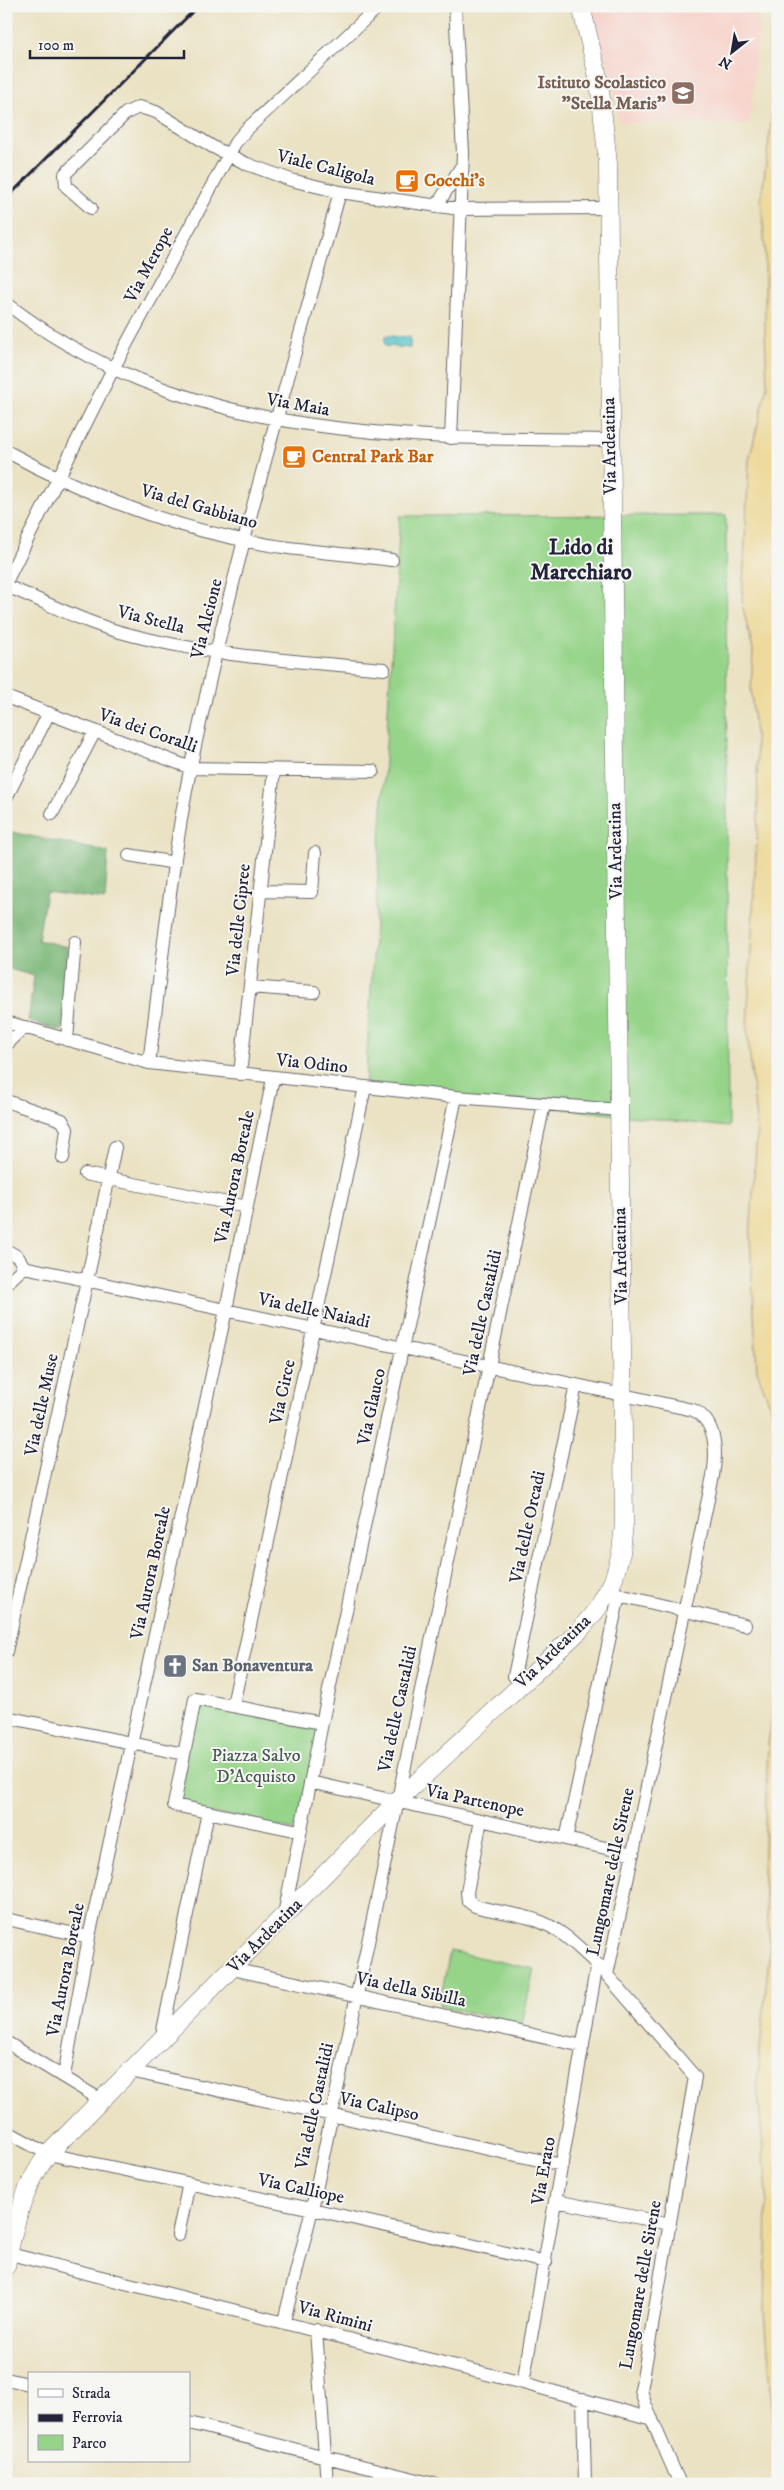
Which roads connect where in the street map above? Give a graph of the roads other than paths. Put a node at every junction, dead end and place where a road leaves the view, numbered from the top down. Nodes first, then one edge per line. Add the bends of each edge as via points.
1 (378, 6) edge
2 (455, 6) edge
3 (581, 6) edge
4 (228, 155) junction
5 (463, 162) junction
6 (340, 192) junction
7 (436, 207) junction
8 (91, 208) dead end
9 (609, 208) junction
10 (460, 209) junction
11 (6, 303) edge
12 (113, 369) junction
13 (277, 420) junction
14 (451, 438) junction
15 (610, 440) junction
16 (6, 451) edge
17 (59, 478) junction
18 (244, 540) junction
19 (392, 560) dead end
20 (6, 582) edge
21 (6, 586) edge
22 (216, 652) junction
23 (384, 669) dead end
24 (6, 697) edge
25 (48, 713) junction
26 (95, 732) junction
27 (191, 768) junction
28 (274, 770) junction
29 (374, 771) dead end
30 (6, 798) edge
31 (52, 814) dead end
32 (315, 853) dead end
33 (129, 855) dead end
34 (175, 863) junction
35 (260, 891) junction
36 (75, 942) dead end
37 (250, 987) junction
38 (314, 992) dead end
39 (6, 1022) edge
40 (25, 1027) junction
41 (67, 1040) junction
42 (6, 1045) edge
43 (149, 1063) junction
44 (240, 1074) junction
45 (273, 1078) junction
46 (364, 1087) junction
47 (456, 1097) junction
48 (6, 1101) edge
49 (544, 1104) junction
50 (620, 1110) junction
51 (115, 1147) dead end
52 (62, 1158) dead end
53 (85, 1174) dead end
54 (108, 1179) junction
55 (247, 1207) junction
56 (6, 1250) edge
57 (24, 1267) junction
58 (87, 1282) junction
59 (6, 1284) edge
60 (226, 1310) junction
61 (314, 1329) junction
62 (403, 1348) junction
63 (490, 1367) junction
64 (576, 1385) junction
65 (622, 1395) junction
66 (615, 1591) junction
67 (686, 1611) junction
68 (745, 1625) dead end
69 (6, 1652) edge
70 (514, 1676) dead end
71 (233, 1705) junction
72 (6, 1717) edge
73 (322, 1724) junction
74 (133, 1744) junction
75 (184, 1754) junction
76 (310, 1782) junction
77 (396, 1802) junction
78 (208, 1812) junction
79 (481, 1820) junction
80 (300, 1831) junction
81 (566, 1839) junction
82 (633, 1854) junction
83 (284, 1918) junction
84 (6, 1919) edge
85 (90, 1937) junction
86 (597, 1964) junction
87 (232, 1969) junction
88 (607, 1975) junction
89 (356, 1996) junction
90 (161, 2040) junction
91 (6, 2042) edge
92 (583, 2046) junction
93 (130, 2071) junction
94 (64, 2076) junction
95 (101, 2100) junction
96 (331, 2115) junction
97 (6, 2131) edge
98 (48, 2154) junction
99 (562, 2165) junction
100 (189, 2183) junction
101 (556, 2201) junction
102 (312, 2209) junction
103 (670, 2224) junction
104 (178, 2235) dead end
105 (7, 2257) edge
106 (546, 2262) junction
107 (284, 2322) junction
108 (316, 2330) junction
109 (6, 2379) edge
110 (523, 2383) junction
111 (28, 2384) edge
112 (583, 2399) junction
113 (652, 2419) junction
114 (190, 2423) edge
115 (324, 2456) junction
116 (383, 2471) junction
117 (326, 2484) edge
118 (380, 2484) edge
119 (434, 2484) edge
120 (585, 2484) edge
121 (680, 2484) edge

1 - 4 street, Via Merope via 246,130
2 - 5 street
3 - 9 main road, Via Ardeatina via 604,115
4 - 6 street, Viale Caligola via 280,176
4 - 8 street, Viale Caligola via 156,112 139,107 126,113 65,174 69,189
4 - 12 street, Via Merope
5 - 7 street
5 - 10 street
6 - 7 street, Viale Caligola
6 - 13 street, Via Alcione
7 - 10 street, Viale Caligola
9 - 10 street, Viale Caligola
9 - 15 main road, Via Ardeatina
10 - 14 street
11 - 12 street, Via Maia via 62,341
12 - 13 street, Via Maia via 194,399
12 - 17 street, Via Merope
13 - 14 street, Via Maia via 357,432
13 - 18 street, Via Alcione
14 - 15 street, Via Maia
15 - 50 main road, Via Ardeatina
16 - 17 street, Via del Gabbiano
17 - 18 street, Via del Gabbiano via 176,522
17 - 20 street, Via Merope
18 - 19 street, Via del Gabbiano
18 - 22 street, Via Alcione
21 - 22 street, Via Stella via 111,629
22 - 23 street, Via Stella
22 - 27 street, Via Alcione
24 - 25 street, Via dei Coralli
25 - 26 street, Via dei Coralli
25 - 30 street
26 - 27 street, Via dei Coralli
26 - 31 street
27 - 28 street, Via dei Coralli
27 - 34 street, Via Alcione
28 - 29 street, Via dei Coralli
28 - 35 street, Via delle Cipree
32 - 35 street via 312,892
33 - 34 street
34 - 43 street, Via Alcione
35 - 37 street, Via delle Cipree
36 - 41 street
37 - 38 street
37 - 44 street, Via delle Cipree
39 - 40 street, Via Odino
40 - 41 street, Via Odino
40 - 42 street
41 - 43 street, Via Odino
43 - 44 street, Via Odino
44 - 45 street, Via Odino
45 - 46 street, Via Odino
45 - 55 street, Via Aurora Boreale
46 - 47 street, Via Odino
46 - 61 street, Via Circe
47 - 49 street, Via Odino
47 - 62 street, Via Glauco
48 - 52 street via 62,1120 67,1129
49 - 50 street, Via Odino
49 - 63 street, Via delle Castalidi
50 - 65 main road, Via Ardeatina
51 - 54 street, Via delle Muse
53 - 54 street
54 - 55 street
54 - 58 street, Via delle Muse
55 - 60 street, Via Aurora Boreale
56 - 57 street via 18,1257
57 - 58 street, Via delle Naiadi
57 - 59 street
58 - 60 street, Via delle Naiadi
58 - 69 street, Via delle Muse
60 - 61 street, Via delle Naiadi
60 - 74 street, Via Aurora Boreale
61 - 62 street, Via delle Naiadi
61 - 71 street, Via Circe
62 - 63 street, Via delle Naiadi
62 - 73 street, Via Glauco
63 - 64 street, Via delle Naiadi
63 - 77 street, Via delle Castalidi
64 - 65 street, Via delle Naiadi
64 - 70 street, Via delle Orcadi
65 - 66 main road, Via Ardeatina via 624,1533
65 - 67 street, Lungomare delle Sirene via 696,1411 706,1420 711,1431 714,1468
66 - 67 street
66 - 77 main road, Via Ardeatina via 565,1645
66 - 81 street
67 - 68 street
67 - 82 street, Lungomare delle Sirene
71 - 73 street
71 - 75 street via 195,1699
72 - 74 street
73 - 76 street
74 - 75 street
74 - 85 street, Via Aurora Boreale
75 - 78 street via 174,1805
76 - 77 street, Via Partenope
76 - 80 street
77 - 79 street, Via Partenope
77 - 83 main road, Via Ardeatina
77 - 89 street, Via delle Castalidi
78 - 80 street
78 - 90 street
79 - 81 street, Via Partenope
79 - 86 street via 468,1901 478,1907 545,1923 566,1936
80 - 83 street
81 - 82 street, Via Partenope
82 - 88 street, Lungomare delle Sirene
83 - 87 main road, Via Ardeatina
84 - 85 street
85 - 94 street, Via Aurora Boreale
86 - 88 street
86 - 92 street, Via Erato
87 - 89 street, Via della Sibilla
87 - 90 main road, Via Ardeatina
88 - 103 street, Lungomare delle Sirene via 695,2077
89 - 92 street, Via della Sibilla
89 - 96 street, Via delle Castalidi
90 - 93 main road, Via Ardeatina
91 - 94 street
92 - 99 street, Via Erato
93 - 95 main road, Via Ardeatina
93 - 96 street, Via Calipso
94 - 95 street
95 - 98 main road, Via Ardeatina
96 - 99 street, Via Calipso
96 - 102 street, Via delle Castalidi
97 - 98 street, Via Calliope
98 - 100 street, Via Calliope
98 - 105 main road, Via Ardeatina via 23,2202
99 - 101 street, Via Erato
100 - 102 street, Via Calliope
100 - 104 street
101 - 103 street
101 - 106 street, Via Erato
102 - 106 street, Via Calliope
102 - 107 street, Via delle Castalidi
103 - 113 street, Lungomare delle Sirene via 641,2390
105 - 107 street, Via Rimini
106 - 110 street, Via Erato
107 - 108 street, Via Rimini
108 - 110 street, Via Rimini
108 - 115 street
109 - 111 street
110 - 112 street, Via Rimini
112 - 113 street, Via Rimini
112 - 120 street
113 - 121 street, Lungomare delle Sirene
114 - 115 street
115 - 116 street
115 - 117 street
116 - 118 street
116 - 119 street

